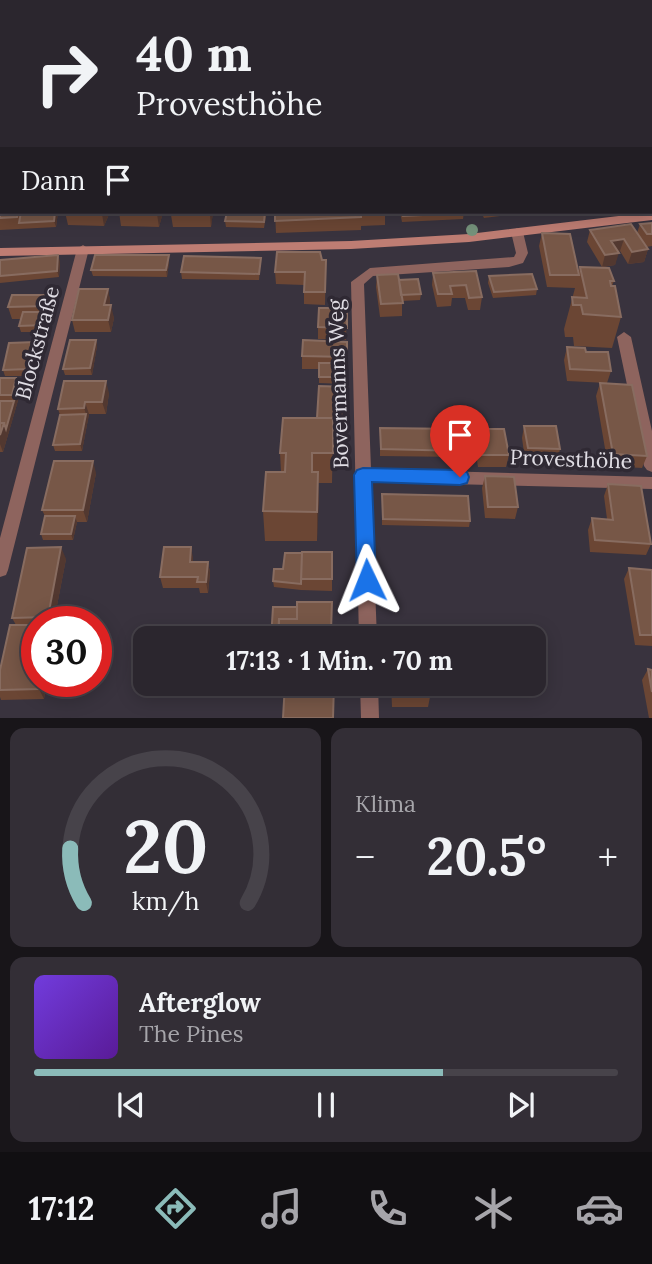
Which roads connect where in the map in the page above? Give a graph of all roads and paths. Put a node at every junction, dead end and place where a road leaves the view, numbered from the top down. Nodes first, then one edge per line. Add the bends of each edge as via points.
1 (652, 216) edge
2 (517, 232) junction
3 (83, 249) junction
4 (0, 252) edge
5 (624, 337) edge
6 (652, 466) edge
7 (363, 475) junction
8 (652, 483) edge
9 (0, 570) edge
10 (368, 626) edge
11 (369, 696) edge
12 (370, 718) edge

1 - 2 street
2 - 3 street via 351,245
2 - 7 street, Bovermanns Weg via 519,260 370,272 357,282
3 - 4 street
3 - 9 street, Blockstraße
5 - 6 street
7 - 8 street, Provesthöhe
7 - 10 street, Bovermanns Weg
11 - 12 street

